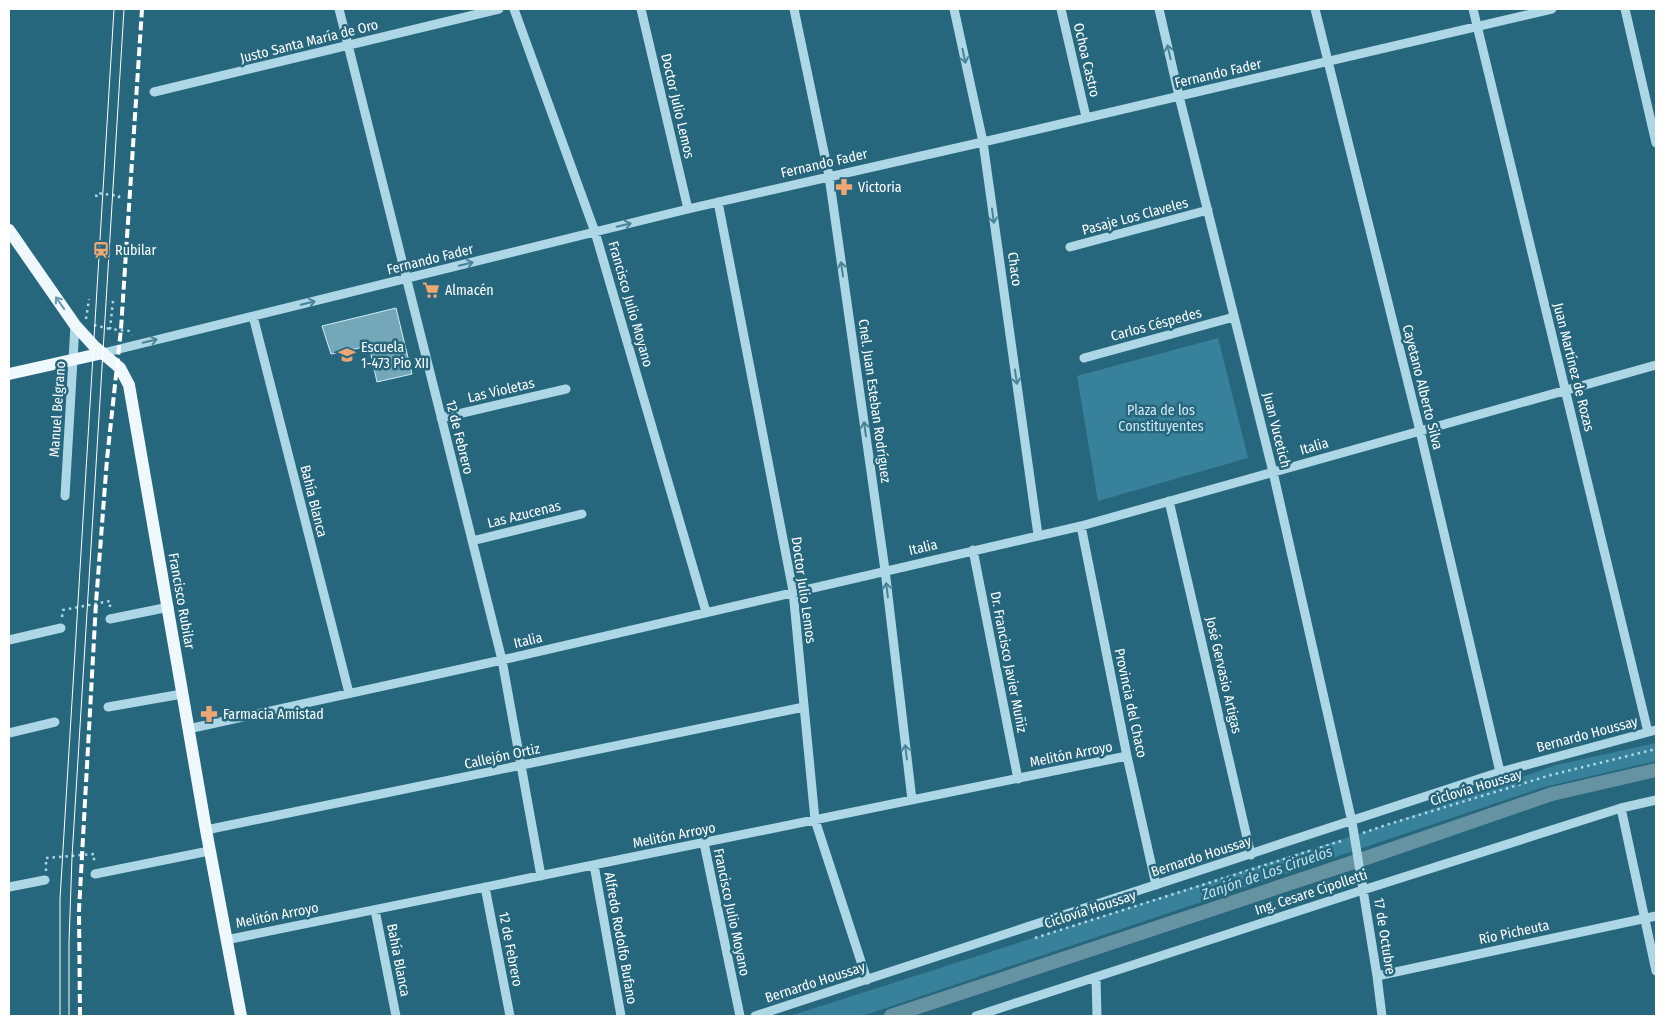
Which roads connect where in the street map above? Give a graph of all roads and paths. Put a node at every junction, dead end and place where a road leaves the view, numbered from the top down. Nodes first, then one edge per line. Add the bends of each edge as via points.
1 (338, 9) edge
2 (499, 9) edge
3 (514, 9) edge
4 (641, 9) edge
5 (794, 9) edge
6 (954, 9) edge
7 (1061, 9) edge
8 (1159, 9) edge
9 (1316, 9) edge
10 (1473, 9) edge
11 (1552, 9) edge
12 (1624, 9) edge
13 (1478, 27) junction
14 (348, 45) junction
15 (1327, 61) junction
16 (154, 92) dead end
17 (1179, 96) junction
18 (1086, 117) junction
19 (983, 142) junction
20 (1656, 143) edge
21 (829, 176) junction
22 (96, 197) dead end
23 (119, 200) dead end
24 (718, 202) junction
25 (688, 209) junction
26 (1208, 210) junction
27 (9, 230) edge
28 (595, 232) junction
29 (1070, 247) dead end
30 (406, 279) junction
31 (89, 299) dead end
32 (113, 301) dead end
33 (253, 316) junction
34 (1234, 317) junction
35 (75, 325) junction
36 (110, 329) junction
37 (138, 344) junction
38 (103, 353) junction
39 (1084, 358) dead end
40 (74, 360) junction
41 (1656, 365) edge
42 (9, 374) edge
43 (566, 389) dead end
44 (1566, 392) junction
45 (441, 418) junction
46 (1420, 431) junction
47 (1273, 472) junction
48 (65, 496) dead end
49 (1170, 501) junction
50 (582, 514) dead end
51 (1080, 526) junction
52 (1038, 535) junction
53 (472, 541) junction
54 (973, 550) junction
55 (885, 570) junction
56 (793, 591) junction
57 (168, 607) junction
58 (706, 612) junction
59 (110, 619) joint
60 (61, 628) joint
61 (9, 640) edge
62 (502, 660) junction
63 (349, 693) junction
64 (182, 694) junction
65 (108, 707) dead end
66 (804, 707) junction
67 (55, 722) dead end
68 (188, 729) junction
69 (1652, 731) edge
70 (9, 733) edge
71 (1656, 749) edge
72 (1127, 756) junction
73 (522, 766) junction
74 (1500, 772) junction
75 (1018, 779) junction
76 (912, 800) junction
77 (1656, 800) edge
78 (1620, 808) junction
79 (815, 820) junction
80 (1352, 822) junction
81 (206, 830) junction
82 (1355, 836) junction
83 (704, 843) junction
84 (209, 850) junction
85 (1251, 855) junction
86 (1359, 860) joint
87 (594, 865) junction
88 (95, 874) joint
89 (541, 876) junction
90 (45, 880) joint
91 (1156, 885) junction
92 (9, 887) edge
93 (485, 887) junction
94 (1363, 890) junction
95 (374, 910) junction
96 (1656, 916) edge
97 (1644, 919) junction
98 (1030, 939) dead end
99 (226, 940) junction
100 (1656, 971) edge
101 (1378, 976) junction
102 (1096, 977) junction
103 (867, 980) junction
104 (241, 1016) edge
105 (396, 1016) edge
106 (510, 1016) edge
107 (621, 1016) edge
108 (740, 1016) edge
109 (756, 1016) edge
110 (976, 1016) edge
111 (1097, 1016) edge
112 (1382, 1016) edge

1 - 14 street, 12 de Febrero
2 - 14 street, Justo Santa María de Oro
3 - 28 street, Francisco Julio Moyano
4 - 25 street, Doctor Julio Lemos
5 - 21 street, Cnel. Juan Esteban Rodríguez
6 -> 19 street, Chaco
7 - 18 street, Ochoa Castro
17 -> 8 street, Juan Vucetich
9 - 15 street, Cayetano Alberto Silva
10 - 13 street, Juan Martínez de Rozas
11 - 13 street, Fernando Fader
12 - 20 street
13 - 15 street, Fernando Fader
13 - 44 street, Juan Martínez de Rozas
14 - 16 street, Justo Santa María de Oro
14 - 30 street, 12 de Febrero
15 - 17 street, Fernando Fader
15 - 46 street, Cayetano Alberto Silva
17 - 18 street, Fernando Fader
17 - 26 street, Juan Vucetich
18 - 19 street, Fernando Fader
19 - 21 street, Fernando Fader
19 -> 52 street, Chaco
21 - 24 street, Fernando Fader
55 -> 21 street, Cnel. Juan Esteban Rodríguez
22 - 23 path via 97,193 120,196
24 - 25 street, Fernando Fader
24 - 56 street, Doctor Julio Lemos
28 -> 25 street, Fernando Fader
26 - 29 street, Pasaje Los Claveles
26 - 34 street, Juan Vucetich
35 -> 27 main road, Francisco Rubilar
30 -> 28 street, Fernando Fader
28 - 58 street, Francisco Julio Moyano
33 -> 30 street, Fernando Fader
30 - 45 street, 12 de Febrero
31 - 36 path via 86,318 95,326
32 - 36 path
37 -> 33 street, Fernando Fader
33 - 63 street, Bahía Blanca
34 - 39 street, Carlos Céspedes
34 - 47 street, Juan Vucetich
35 - 38 main road, Francisco Rubilar
35 - 40 street, Manuel Belgrano
36 - 37 path via 129,330
37 - 38 street, Fernando Fader
38 - 40 main road
38 - 57 main road, Francisco Rubilar via 120,368 129,385
40 - 42 main road
40 - 48 street, Manuel Belgrano
41 - 44 street, Italia
43 - 45 street, Las Violetas
44 - 46 street, Italia
44 - 69 street, Juan Martínez de Rozas
45 - 53 street, 12 de Febrero
46 - 47 street, Italia
46 - 74 street, Cayetano Alberto Silva
47 - 49 street, Italia
47 - 80 street, Juan Vucetich
49 - 51 street, Italia
49 - 85 street, José Gervasio Artigas
50 - 53 street, Las Azucenas
51 - 52 street, Italia
51 - 72 street, Provincia del Chaco
52 - 54 street, Italia
53 - 62 street, 12 de Febrero
54 - 55 street, Italia
54 - 75 street, Dr. Francisco Javier Muñiz
55 - 56 street, Italia
76 -> 55 street, Cnel. Juan Esteban Rodríguez
56 - 58 street, Italia
56 - 66 street, Doctor Julio Lemos
57 - 59 street
57 - 64 main road, Francisco Rubilar
58 - 62 street, Italia
59 - 60 path via 110,601 63,610
60 - 61 street
62 - 63 street, Italia
62 - 73 street, 12 de Febrero
63 - 68 street, Italia
64 - 65 street
64 - 68 main road, Francisco Rubilar
66 - 73 street, Callejón Ortiz
66 - 79 street, Doctor Julio Lemos
67 - 70 street
68 - 81 main road, Francisco Rubilar
69 - 74 street, Bernardo Houssay
71 - 82 path, Ciclovía Houssay via 1551,775
72 - 75 street, Melitón Arroyo
72 - 91 street, Provincia del Chaco
73 - 81 street, Callejón Ortiz
73 - 89 street, 12 de Febrero
74 - 80 street, Bernardo Houssay
75 - 76 street, Melitón Arroyo
76 - 79 street, Melitón Arroyo
77 - 78 street, Ing. Cesare Cipolletti
78 - 94 street, Ing. Cesare Cipolletti
78 - 97 street
79 - 83 street, Melitón Arroyo
79 - 103 street, Doctor Julio Lemos
80 - 82 street, Juan Vucetich
80 - 85 street, Bernardo Houssay
81 - 84 main road, Francisco Rubilar
82 - 86 street, Juan Vucetich
82 - 98 path, Ciclovía Houssay
83 - 87 street, Melitón Arroyo
83 - 108 street, Francisco Julio Moyano
84 - 88 street
84 - 99 main road, Francisco Rubilar
85 - 91 street, Bernardo Houssay
86 - 94 street, 17 de Octubre
87 - 89 street, Melitón Arroyo
87 - 107 street, Alfredo Rodolfo Bufano
88 - 90 path via 94,854 46,858
89 - 93 street, Melitón Arroyo
90 - 92 street
91 - 103 street, Bernardo Houssay
93 - 95 street, Melitón Arroyo
93 - 106 street, 12 de Febrero
94 - 101 street, 17 de Octubre
94 - 102 street, Ing. Cesare Cipolletti
95 - 99 street, Melitón Arroyo
95 - 105 street, Bahía Blanca
96 - 97 street, Río Picheuta
97 - 100 street
97 - 101 street, Río Picheuta
99 - 104 main road, Francisco Rubilar
101 - 112 street, 17 de Octubre
102 - 110 street, Ing. Cesare Cipolletti
102 - 111 street
103 - 109 street, Bernardo Houssay

